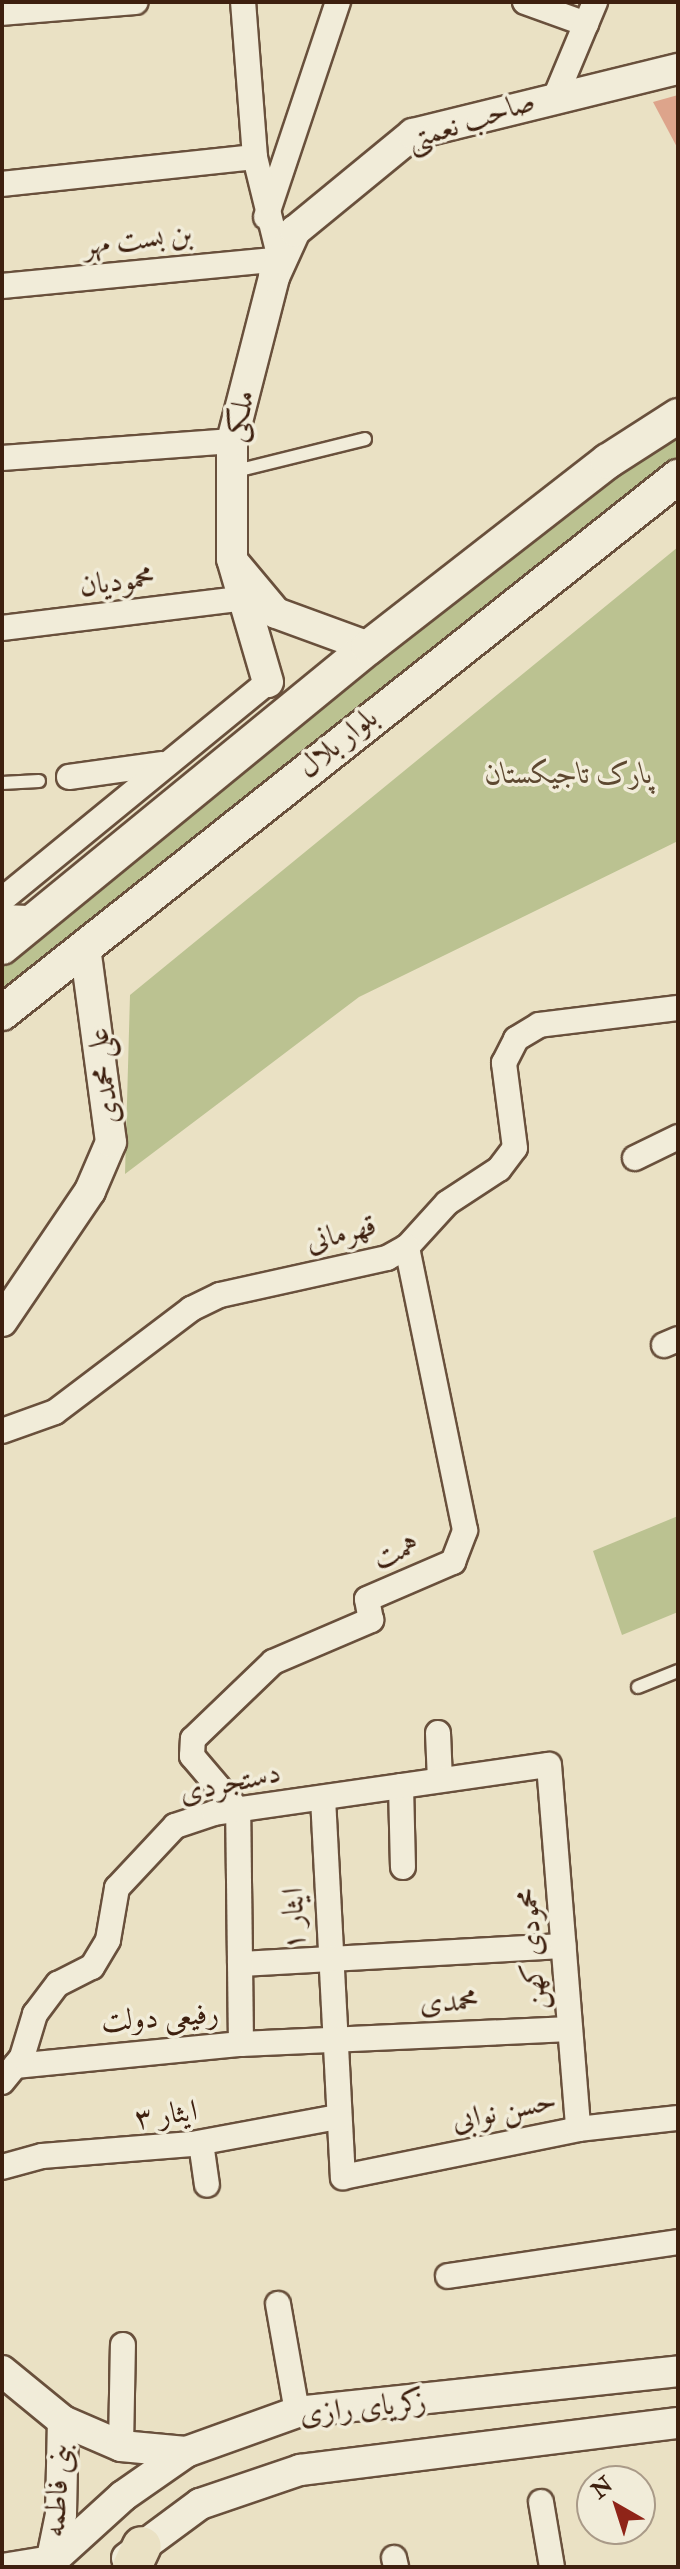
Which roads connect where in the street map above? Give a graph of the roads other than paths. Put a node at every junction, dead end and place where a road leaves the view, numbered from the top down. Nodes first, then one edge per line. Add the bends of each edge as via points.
1 (136, 2) edge
2 (243, 2) edge
3 (338, 2) edge
4 (525, 2) edge
5 (2, 13) edge
6 (590, 13) edge
7 (678, 69) edge
8 (557, 93) junction
9 (255, 157) junction
10 (2, 184) edge
11 (265, 219) junction
12 (277, 268) junction
13 (2, 286) edge
14 (678, 416) edge
15 (365, 439) dead end
16 (232, 441) junction
17 (2, 458) edge
18 (232, 472) junction
19 (678, 477) edge
20 (232, 559) junction
21 (239, 599) junction
22 (2, 628) edge
23 (369, 647) junction
24 (268, 682) joint
25 (267, 729) junction
26 (163, 764) junction
27 (304, 770) junction
28 (69, 777) dead end
29 (39, 781) dead end
30 (2, 783) edge
31 (8, 915) edge
32 (85, 946) junction
33 (678, 1008) edge
34 (2, 1013) edge
35 (678, 1137) edge
36 (635, 1158) dead end
37 (407, 1247) junction
38 (2, 1321) edge
39 (2, 1431) edge
40 (678, 1671) edge
41 (638, 1687) dead end
42 (438, 1733) dead end
43 (549, 1765) joint
44 (440, 1780) junction
45 (401, 1786) junction
46 (323, 1798) junction
47 (238, 1810) junction
48 (403, 1867) dead end
49 (564, 1946) junction
50 (327, 1961) junction
51 (240, 1964) junction
52 (570, 2029) junction
53 (330, 2039) junction
54 (241, 2044) junction
55 (8, 2074) edge
56 (338, 2117) junction
57 (678, 2118) edge
58 (578, 2129) junction
59 (201, 2143) junction
60 (2, 2167) edge
61 (343, 2177) joint
62 (207, 2185) dead end
63 (678, 2242) edge
64 (448, 2276) dead end
65 (278, 2304) dead end
66 (123, 2345) dead end
67 (2, 2371) edge
68 (678, 2371) edge
69 (297, 2412) junction
70 (63, 2421) junction
71 (678, 2423) edge
72 (121, 2446) junction
73 (186, 2452) junction
74 (541, 2502) dead end
75 (130, 2560) edge
76 (49, 2563) edge
77 (2, 2566) edge
78 (552, 2567) edge

1 - 5 street
2 - 9 street
3 - 11 street
4 - 6 street
6 - 8 street
7 - 8 street, صاحب نعمتی
8 - 12 street, صاحب نعمتی via 413,134 313,209
9 - 10 street
9 - 11 street
11 - 12 street
12 - 13 street, بن بست مهر
12 - 16 street, ملکی
14 - 23 main road, بلوار بلال via 608,461
15 - 18 lane
16 - 17 street
16 - 18 street, ملکی
18 - 20 street, ملکی
19 - 27 main road, بلوار بلال
20 - 21 street, ملکی
20 - 23 street via 276,613
21 - 22 street, محمودیان
21 - 24 street, ملکی
23 - 25 main road, بلوار بلال
24 - 26 street
25 - 27 main road via 286,730 300,742
25 - 31 main road, بلوار بلال
26 - 28 street
26 - 31 street
27 - 32 main road, بلوار بلال
29 - 30 lane
32 - 34 main road, بلوار بلال
32 - 38 street, علی محمدی via 111,1142 90,1191
33 - 37 street, قهرمانی via 539,1025 516,1039 504,1063 515,1148 499,1169 447,1203
35 - 36 street
37 - 39 street, قهرمانی via 387,1258 200,1304 99,1385 27,1427
37 - 47 street, همت via 465,1530 453,1562 367,1599 371,1620 273,1662 193,1739 192,1756
40 - 41 lane
42 - 44 street
43 - 44 street, دستجردی
43 - 49 street, محمودی کهن
44 - 45 street, دستجردی
45 - 46 street, دستجردی
45 - 48 street
46 - 47 street, دستجردی
46 - 50 street, ۱ ایثار
47 - 51 street
47 - 55 street, دستجردی via 175,1826 117,1888 108,1940 92,1967 58,1984 35,2014
49 - 50 street
49 - 52 street, محمودی کهن
50 - 51 street
50 - 53 street, ۱ ایثار
51 - 54 street
52 - 53 street, محمدی
52 - 58 street, محمودی کهن
53 - 54 street, رفیعی دولت
53 - 56 street, ۱ ایثار
54 - 55 street, رفیعی دولت
56 - 59 street, ایثار ۳
56 - 61 street, ۱ ایثار
57 - 58 street, حسن نوابی
58 - 61 street, حسن نوابی
59 - 60 street, ایثار ۳ via 42,2156
59 - 62 street
63 - 64 street
65 - 69 street
66 - 72 street
67 - 70 street, بنی فاطمه
68 - 69 street, زکریای رازی
69 - 73 street, زکریای رازی
70 - 72 street, بنی فاطمه
70 - 76 street, بنی فاطمه via 61,2514
71 - 75 street, زکریای رازی via 300,2470 200,2504
72 - 73 street, بنی فاطمه
73 - 76 street, زکریای رازی
74 - 78 street
76 - 77 street

